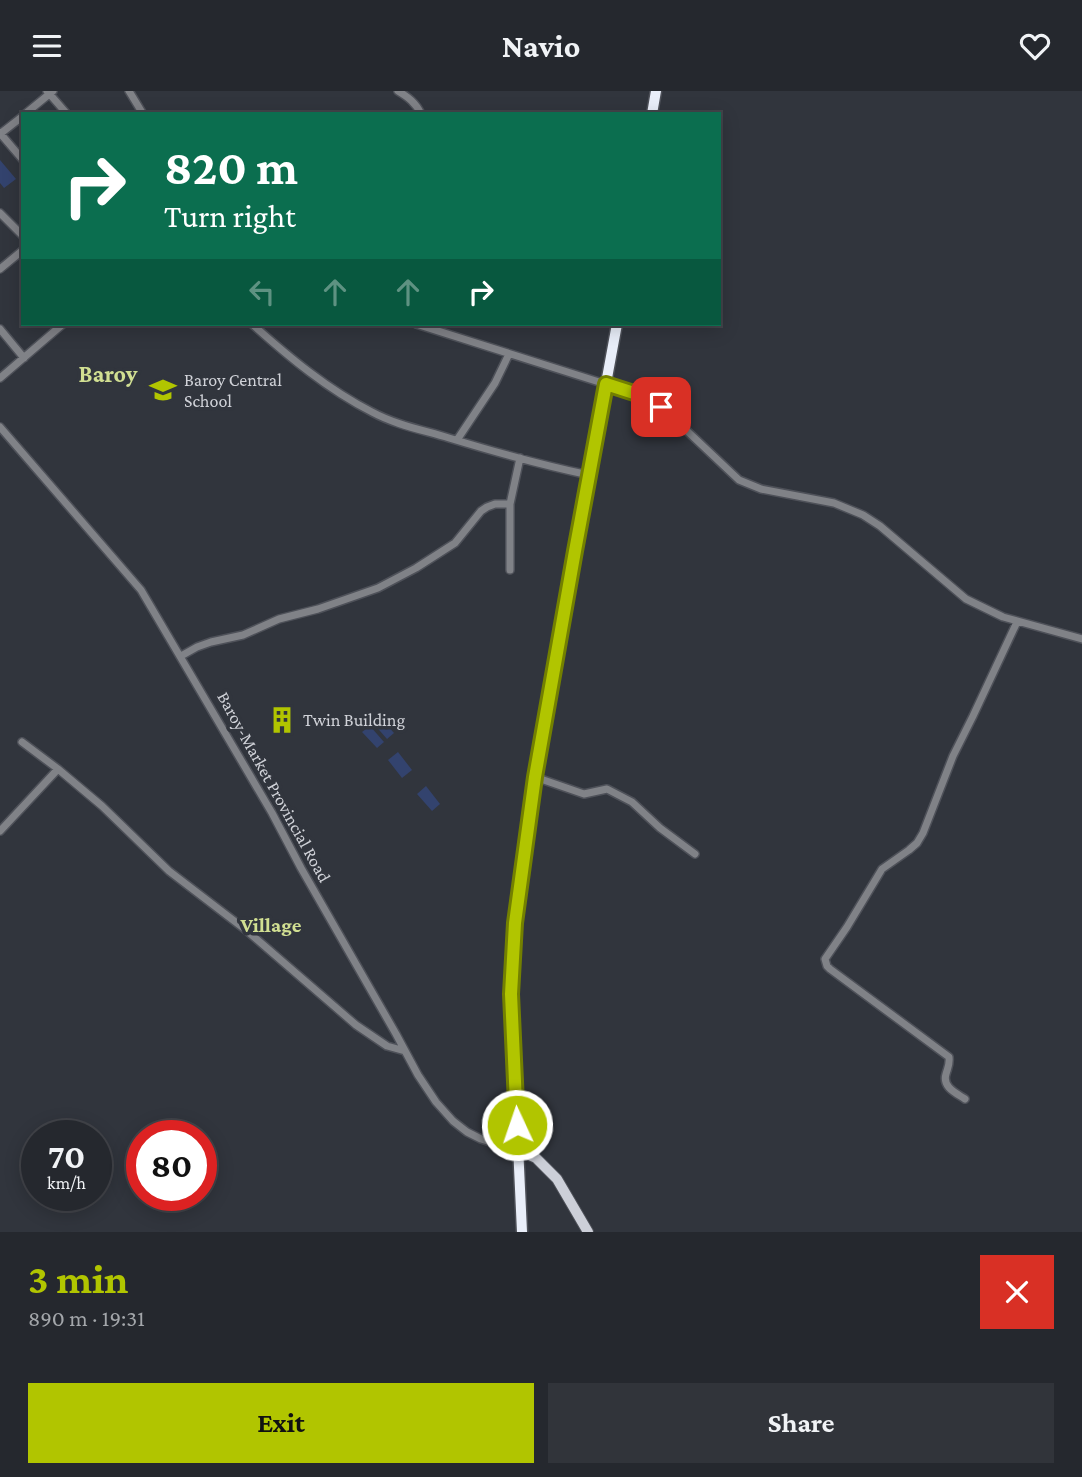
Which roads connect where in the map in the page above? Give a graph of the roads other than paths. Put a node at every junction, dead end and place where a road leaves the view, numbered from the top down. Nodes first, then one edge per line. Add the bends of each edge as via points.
1 (129, 91) edge
2 (398, 91) edge
3 (656, 91) edge
4 (50, 92) edge
5 (27, 112) edge
6 (65, 112) edge
7 (142, 112) edge
8 (420, 112) edge
9 (652, 112) edge
10 (21, 117) edge
11 (0, 134) edge
12 (21, 158) edge
13 (0, 213) edge
14 (21, 234) edge
15 (21, 253) edge
16 (0, 269) edge
17 (61, 326) edge
18 (253, 326) edge
19 (421, 326) edge
20 (617, 326) edge
21 (0, 329) edge
22 (509, 354) junction
23 (24, 358) junction
24 (0, 378) edge
25 (606, 384) junction
26 (0, 427) edge
27 (457, 440) junction
28 (520, 458) junction
29 (589, 475) junction
30 (510, 504) junction
31 (510, 570) dead end
32 (1017, 622) junction
33 (1082, 639) edge
34 (181, 656) junction
35 (22, 742) dead end
36 (58, 769) junction
37 (535, 777) junction
38 (0, 831) edge
39 (695, 854) dead end
40 (405, 1051) junction
41 (965, 1099) dead end
42 (519, 1151) junction
43 (522, 1232) edge
44 (588, 1232) edge

1 - 7 street
2 - 8 street
3 - 9 highway
4 - 5 street
4 - 6 street
10 - 11 street
11 - 12 street
13 - 14 street
15 - 16 street
17 - 23 street
18 - 27 street via 317,378 373,413
19 - 22 street
20 - 25 highway
21 - 23 street
22 - 25 street
22 - 27 street
23 - 24 street
25 - 29 highway
25 - 32 street via 661,407 739,480 761,489 834,503 863,515 966,599
26 - 34 street, Baroy-Market Provincial Road via 141,590
27 - 28 street
28 - 29 street
28 - 30 street
29 - 37 highway
30 - 31 street
30 - 34 street via 487,507 455,543 378,588
32 - 33 street
32 - 41 street via 953,756 923,833 917,843 882,869 825,959 830,969 949,1057 945,1083
34 - 40 street, Baroy-Market Provincial Road
35 - 36 street
36 - 38 street
36 - 40 street via 169,871 356,1025 387,1046
37 - 39 street via 584,794 607,789 632,802
37 - 42 highway via 513,944
40 - 42 street, Baroy-Market Provincial Road via 453,1121 481,1139
42 - 43 highway
42 - 44 main road via 536,1159 557,1179

